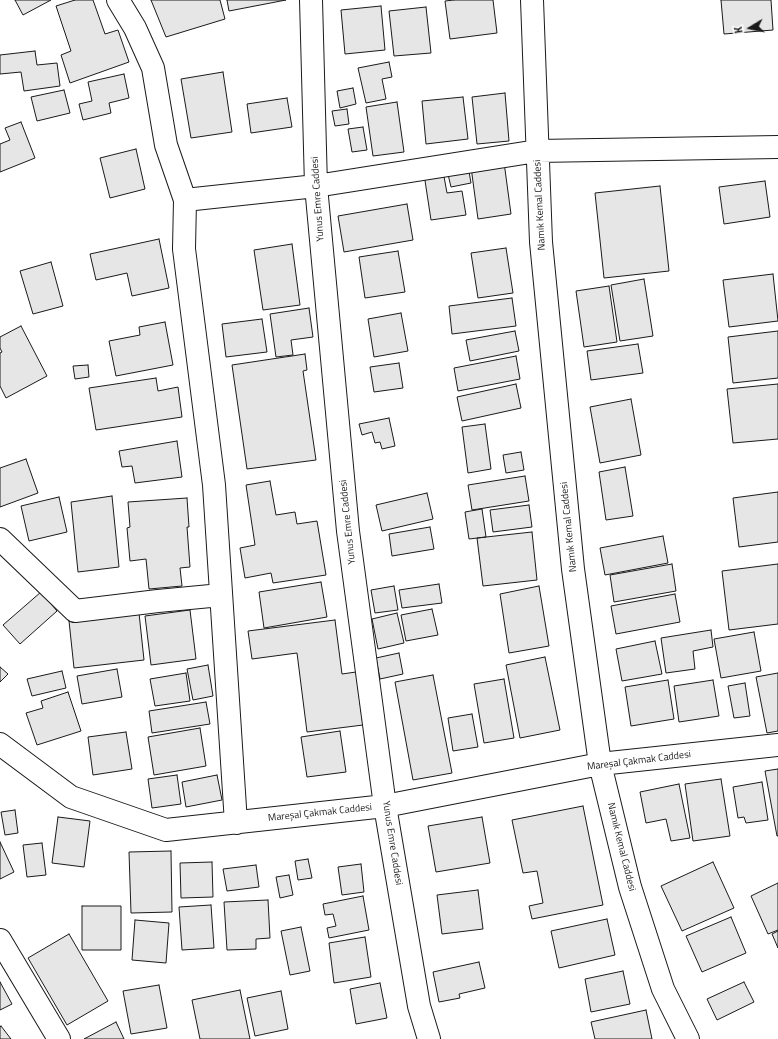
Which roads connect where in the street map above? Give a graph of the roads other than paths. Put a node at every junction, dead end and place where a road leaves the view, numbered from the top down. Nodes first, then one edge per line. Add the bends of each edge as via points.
1 (118, 0) edge
2 (311, 0) edge
3 (532, 0) edge
4 (778, 146) edge
5 (537, 151) junction
6 (316, 186) junction
7 (185, 200) junction
8 (0, 540) edge
9 (221, 595) junction
10 (0, 744) edge
11 (778, 745) edge
12 (600, 764) junction
13 (385, 806) junction
14 (236, 822) junction
15 (0, 940) edge
16 (59, 1039) edge
17 (429, 1039) edge
18 (688, 1039) edge

1 - 7 street via 135,28 153,68 166,145
2 - 6 street, Yunus Emre Caddesi
3 - 5 street, Namık Kemal Caddesi
4 - 5 street
5 - 6 street
5 - 12 street, Namık Kemal Caddesi via 541,242 573,570
6 - 7 street
6 - 13 street, Yunus Emre Caddesi via 348,531
7 - 9 street via 184,249 214,485
8 - 9 street via 75,611
9 - 14 street
10 - 14 street, Mareşal Çakmak Caddesi via 70,797 166,830
11 - 12 street, Mareşal Çakmak Caddesi
12 - 13 street, Mareşal Çakmak Caddesi
12 - 18 street, Namık Kemal Caddesi via 630,887 663,989
13 - 14 street, Mareşal Çakmak Caddesi
13 - 17 street, Yunus Emre Caddesi via 419,1006
15 - 16 street

